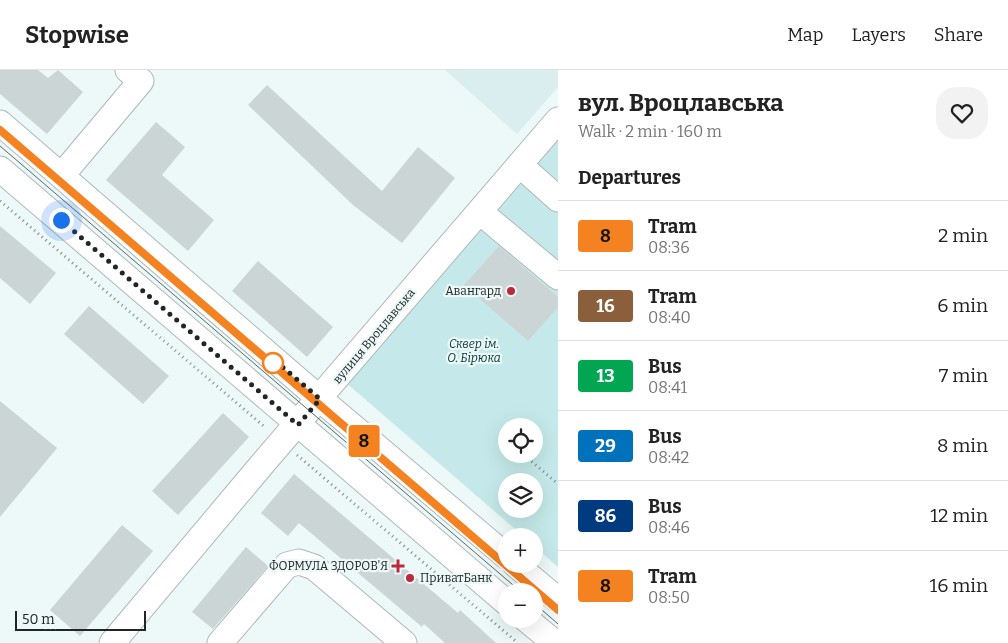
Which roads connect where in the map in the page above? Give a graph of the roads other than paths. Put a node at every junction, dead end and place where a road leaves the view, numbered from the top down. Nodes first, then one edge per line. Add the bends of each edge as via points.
1 (128, 70) edge
2 (558, 120) edge
3 (0, 123) edge
4 (520, 165) junction
5 (0, 169) edge
6 (62, 175) junction
7 (558, 199) edge
8 (480, 212) junction
9 (558, 277) edge
10 (320, 399) junction
11 (290, 434) junction
12 (498, 549) edge
13 (526, 573) edge
14 (498, 596) edge
15 (558, 600) edge
16 (537, 628) edge
17 (112, 643) edge
18 (220, 643) edge
19 (404, 643) edge
20 (555, 643) edge

1 - 6 street via 141,81
2 - 4 street, вулиця Вроцлавська
3 - 6 street
4 - 7 street
4 - 8 street, вулиця Вроцлавська
5 - 11 street
6 - 10 street
8 - 9 street
8 - 10 street, вулиця Вроцлавська
10 - 11 street, вулиця Вроцлавська
10 - 12 street
11 - 14 street
11 - 17 street, вулиця Вроцлавська
13 - 15 street
16 - 20 street
18 - 19 street via 287,565 299,562 314,568

